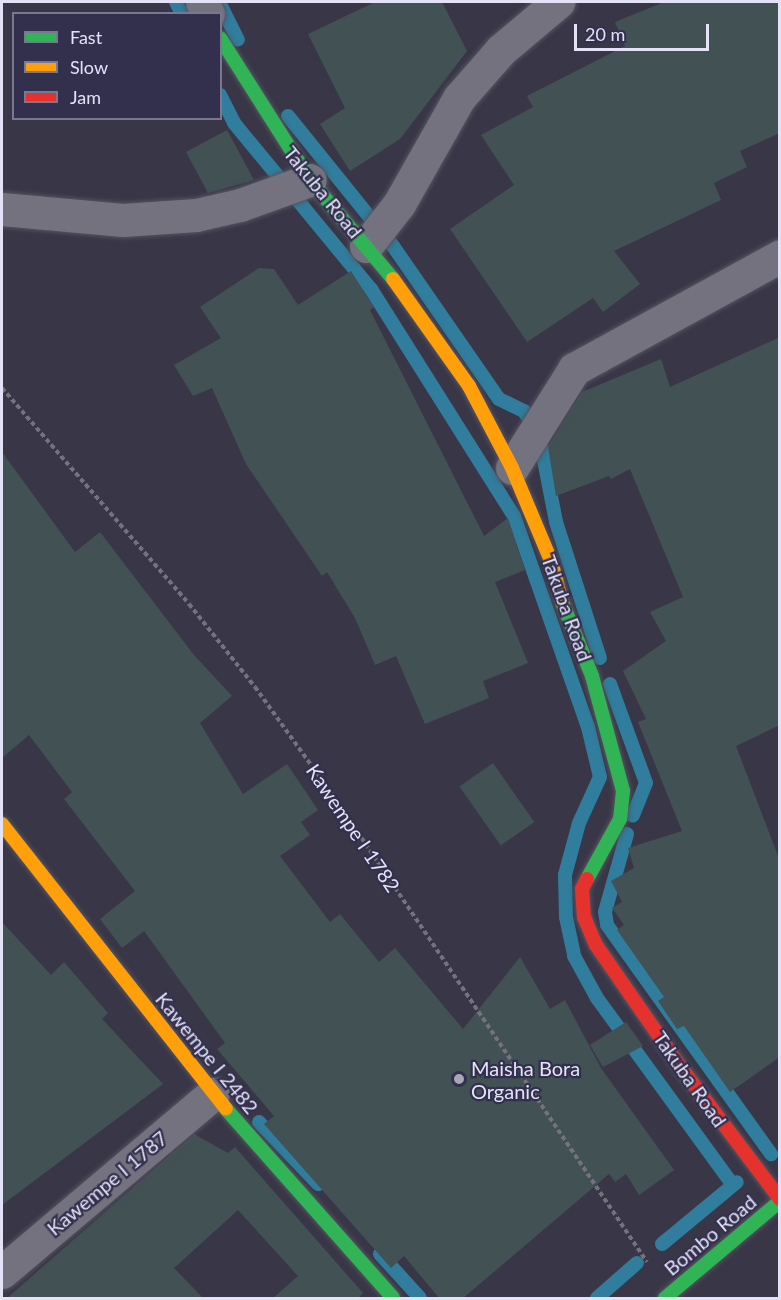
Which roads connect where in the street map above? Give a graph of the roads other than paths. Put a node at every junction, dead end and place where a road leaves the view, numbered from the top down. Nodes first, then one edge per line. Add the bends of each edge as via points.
1 (558, 2) edge
2 (222, 41) edge
3 (310, 180) junction
4 (2, 208) edge
5 (366, 246) junction
6 (780, 256) edge
7 (512, 468) junction
8 (2, 824) edge
9 (213, 1094) junction
10 (780, 1200) edge
11 (2, 1272) edge
12 (667, 1297) edge
13 (393, 1299) edge

1 - 5 street via 501,50 459,98 399,204
2 - 3 street, Takuba Road
3 - 4 street via 240,205 196,215 123,220
3 - 5 street, Takuba Road
5 - 7 street, Takuba Road via 469,386
6 - 7 street via 574,369
7 - 10 street, Takuba Road via 551,561 568,622 592,676 623,791 620,819 582,888 584,917 596,945
8 - 9 street, Kawempe I 2482
9 - 11 street, Kawempe I 1787
9 - 13 street, Kawempe I 2482
10 - 12 street, Bombo Road

